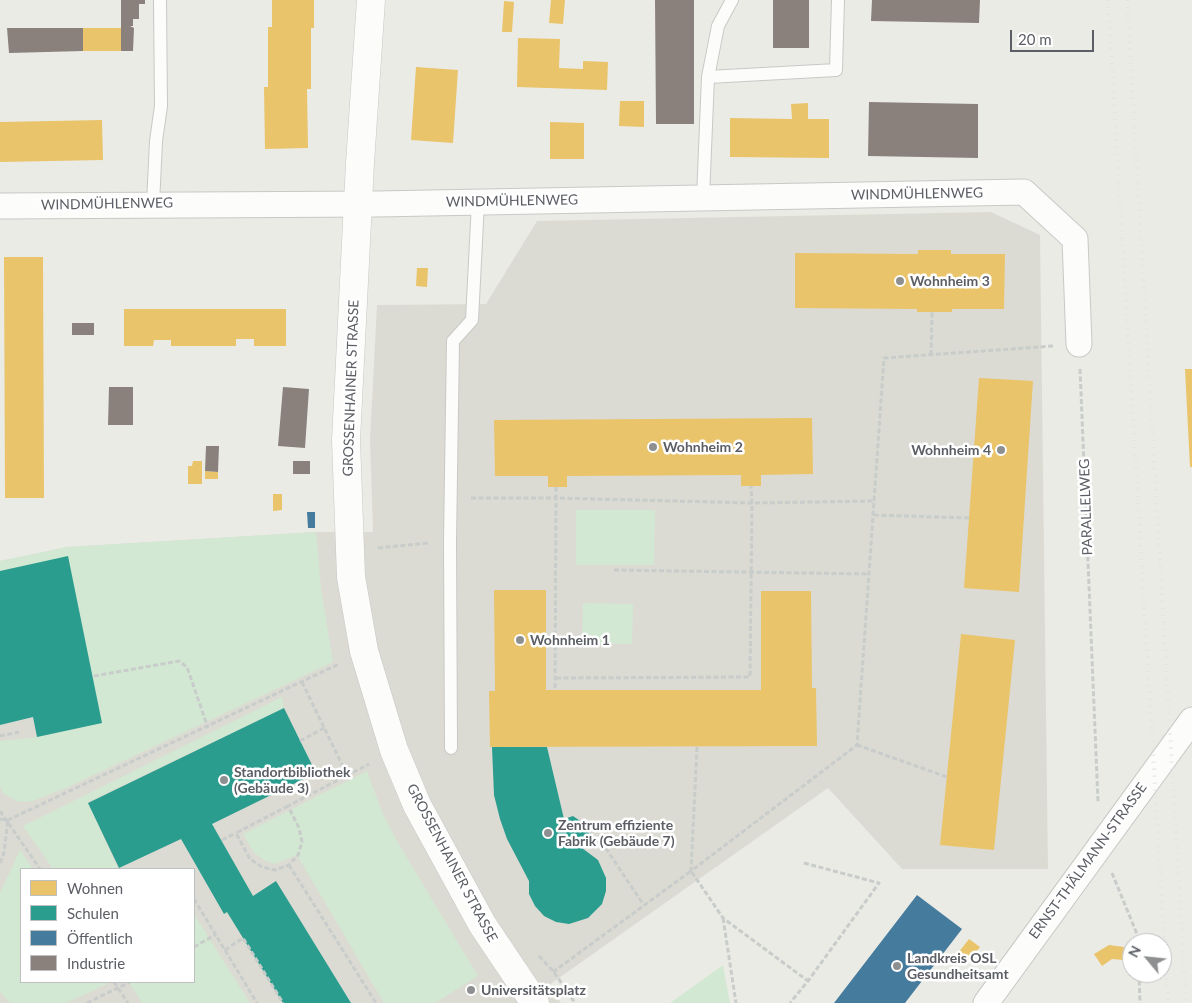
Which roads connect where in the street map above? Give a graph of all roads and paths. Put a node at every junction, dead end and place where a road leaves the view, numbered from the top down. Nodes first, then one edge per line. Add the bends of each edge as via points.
1 (160, 0) edge
2 (371, 0) edge
3 (732, 0) edge
4 (838, 0) edge
5 (708, 77) junction
6 (703, 198) junction
7 (478, 202) junction
8 (358, 203) junction
9 (153, 204) junction
10 (0, 206) edge
11 (932, 312) dead end
12 (1079, 344) junction
13 (931, 355) junction
14 (751, 486) dead end
15 (556, 487) dead end
16 (450, 498) junction
17 (556, 498) junction
18 (875, 501) junction
19 (752, 502) junction
20 (874, 515) junction
21 (970, 518) dead end
22 (450, 541) junction
23 (375, 548) dead end
24 (614, 570) dead end
25 (751, 571) junction
26 (870, 574) junction
27 (364, 652) junction
28 (94, 676) dead end
29 (556, 678) junction
30 (302, 682) junction
31 (555, 690) dead end
32 (1192, 720) edge
33 (208, 728) junction
34 (324, 728) junction
35 (19, 732) dead end
36 (0, 736) edge
37 (300, 741) dead end
38 (857, 745) junction
39 (697, 746) dead end
40 (451, 748) dead end
41 (394, 750) junction
42 (347, 775) junction
43 (947, 777) dead end
44 (288, 806) junction
45 (0, 811) edge
46 (0, 819) edge
47 (8, 820) junction
48 (592, 829) dead end
49 (236, 833) junction
50 (222, 840) dead end
51 (1100, 844) junction
52 (0, 863) edge
53 (804, 863) dead end
54 (289, 865) junction
55 (39, 868) edge
56 (691, 871) junction
57 (195, 901) edge
58 (643, 904) junction
59 (723, 918) junction
60 (1137, 933) edge
61 (216, 935) junction
62 (195, 946) edge
63 (224, 950) junction
64 (534, 950) dead end
65 (554, 972) junction
66 (808, 981) junction
67 (115, 983) edge
68 (128, 983) edge
69 (1139, 983) edge
70 (118, 988) junction
71 (530, 997) edge
72 (87, 1003) edge
73 (128, 1003) edge
74 (257, 1003) edge
75 (283, 1003) edge
76 (376, 1003) edge
77 (575, 1003) edge
78 (736, 1003) edge
79 (790, 1003) edge
80 (986, 1003) edge
81 (1140, 1003) edge

1 - 9 lane via 161,106
2 - 8 main road, GROSSENHAINER STRASSE
3 - 5 lane via 718,26
4 - 5 lane via 836,70
5 - 6 lane
6 - 7 street, WINDMÜHLENWEG
6 - 12 street, WINDMÜHLENWEG via 1024,192 1075,239
7 - 8 street, WINDMÜHLENWEG
7 - 16 lane via 472,320 453,341
8 - 9 street, WINDMÜHLENWEG
8 - 27 main road, GROSSENHAINER STRASSE via 346,440 351,577
9 - 10 street, WINDMÜHLENWEG
11 - 13 path
12 - 13 path
12 - 51 path, PARALLELWEG
13 - 18 path via 884,358
14 - 19 path
15 - 17 path
16 - 17 path
16 - 22 lane
17 - 19 path
17 - 29 path
18 - 19 path
18 - 20 path
19 - 25 path
20 - 21 path
20 - 26 path
22 - 23 path
22 - 40 lane
24 - 25 path
25 - 26 path
25 - 29 path via 750,677
26 - 38 path
27 - 30 path
27 - 41 main road, GROSSENHAINER STRASSE
28 - 33 path via 179,661 187,667
29 - 31 path
30 - 33 path
30 - 34 path
32 - 51 street, ERNST-THÄLMANN-STRASSE
33 - 47 path
34 - 37 path
34 - 42 path
35 - 36 path
38 - 43 path
38 - 56 path
39 - 56 path
41 - 42 path
41 - 71 main road, GROSSENHAINER STRASSE via 417,805 473,907
42 - 44 path
44 - 49 path
44 - 54 path via 302,842 298,855
45 - 47 path
46 - 47 path
47 - 52 path
47 - 55 path
48 - 58 path via 588,837 605,848
49 - 50 path
49 - 54 path via 250,859 262,867 274,870
51 - 60 path, PARALLELWEG
51 - 80 street, ERNST-THÄLMANN-STRASSE
53 - 66 path via 879,883
54 - 76 path
56 - 58 path
56 - 59 path
57 - 61 path
58 - 65 path
59 - 66 path
59 - 78 path
61 - 62 path
61 - 63 path
63 - 74 path
63 - 75 path via 243,938
64 - 65 path
65 - 71 path
65 - 77 path
66 - 79 path
67 - 70 path
68 - 70 path
69 - 81 path
70 - 72 path
70 - 73 path

